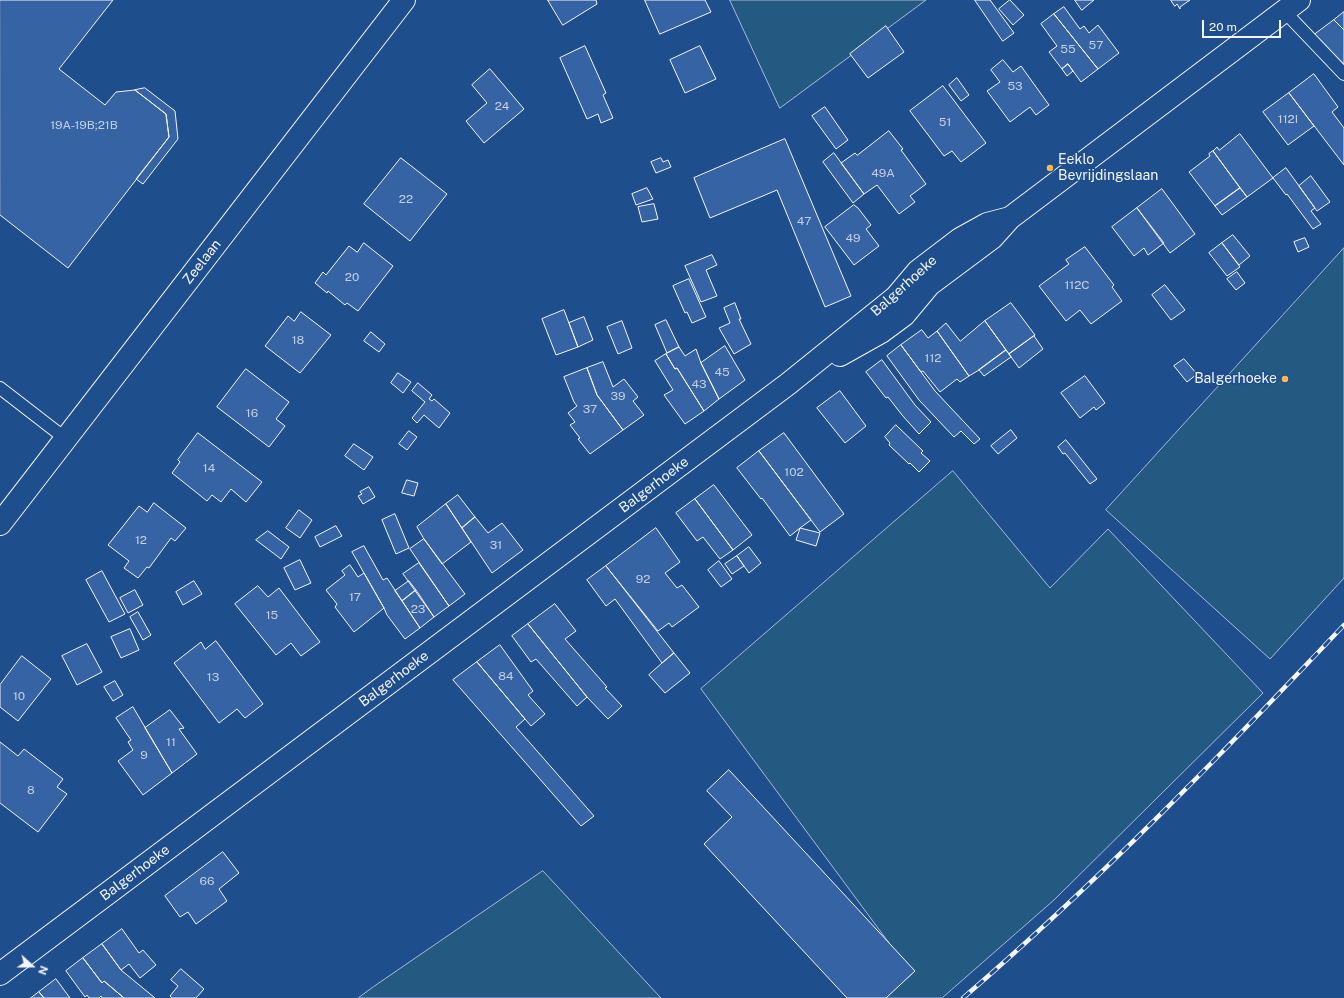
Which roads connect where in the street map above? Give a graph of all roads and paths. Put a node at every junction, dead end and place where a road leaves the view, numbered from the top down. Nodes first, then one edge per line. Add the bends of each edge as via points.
1 (404, 0) edge
2 (1291, 6) edge
3 (1344, 74) edge
4 (0, 388) edge
5 (66, 439) junction
6 (0, 524) edge
7 (0, 974) edge

1 - 5 main road, Zeelaan
2 - 3 lane
2 - 7 main road, Balgerhoeke via 1010,218 992,238 929,285 904,315 881,332 788,384
4 - 5 lane
5 - 6 main road, Zeelaan

